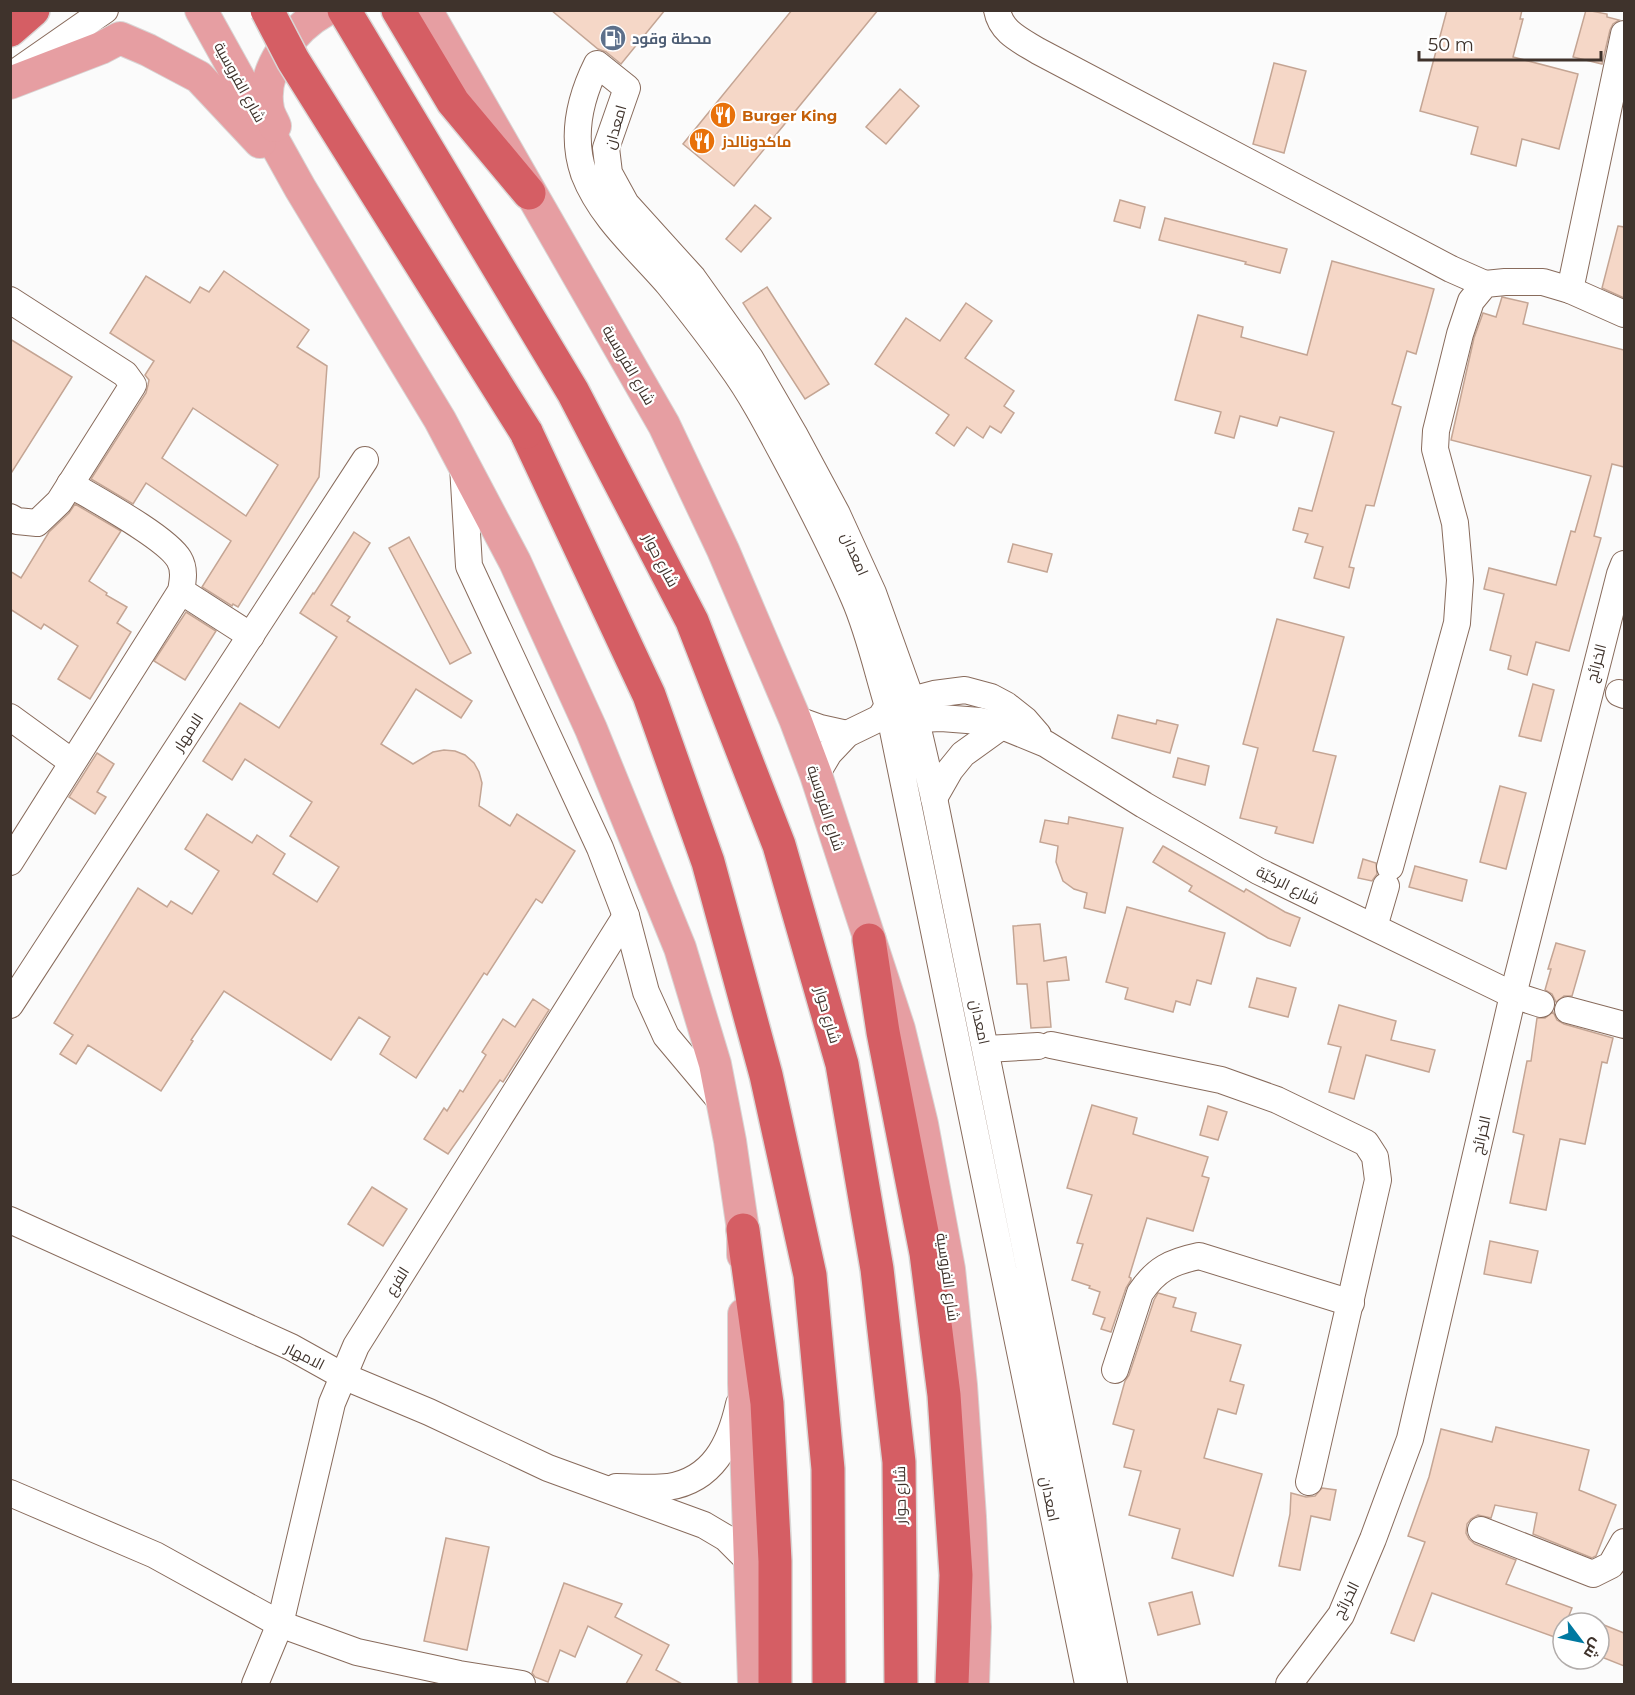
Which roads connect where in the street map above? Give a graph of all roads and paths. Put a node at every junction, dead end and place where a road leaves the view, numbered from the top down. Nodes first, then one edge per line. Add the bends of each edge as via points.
1 (21, 10) edge
2 (33, 10) edge
3 (105, 10) edge
4 (201, 10) edge
5 (267, 10) edge
6 (326, 10) edge
7 (344, 10) edge
8 (997, 10) edge
9 (405, 15) edge
10 (10, 28) edge
11 (1624, 34) edge
12 (10, 76) edge
13 (10, 83) edge
14 (300, 188) junction
15 (529, 192) joint
16 (1485, 284) junction
17 (1570, 290) junction
18 (10, 300) edge
19 (1624, 314) edge
20 (365, 460) dead end
21 (463, 463) junction
22 (70, 484) junction
23 (10, 517) edge
24 (1624, 564) edge
25 (181, 591) junction
26 (251, 636) junction
27 (898, 712) junction
28 (10, 717) edge
29 (795, 719) junction
30 (1002, 726) junction
31 (847, 734) junction
32 (1046, 744) junction
33 (72, 762) junction
34 (816, 775) junction
35 (934, 798) junction
36 (10, 862) edge
37 (626, 916) junction
38 (1374, 927) junction
39 (869, 940) junction
40 (1513, 995) junction
41 (1541, 1004) dead end
42 (10, 1005) edge
43 (1568, 1010) dead end
44 (1624, 1025) edge
45 (986, 1049) junction
46 (723, 1104) junction
47 (10, 1220) edge
48 (743, 1230) junction
49 (1351, 1303) junction
50 (1115, 1370) dead end
51 (343, 1376) junction
52 (744, 1383) junction
53 (1309, 1482) dead end
54 (600, 1488) junction
55 (10, 1493) edge
56 (1481, 1530) dead end
57 (1624, 1542) edge
58 (750, 1562) junction
59 (280, 1624) junction
60 (255, 1684) edge
61 (522, 1684) edge
62 (754, 1684) edge
63 (775, 1684) edge
64 (829, 1684) edge
65 (901, 1684) edge
66 (952, 1684) edge
67 (973, 1684) edge
68 (1088, 1684) edge
69 (1113, 1684) edge
70 (1289, 1684) edge

1 - 10 street
2 - 10 highway
3 - 12 street
4 - 14 main road, شارع الفروسية
5 - 64 highway, bridge via 293,60 526,432 649,695 708,862 766,1075 810,1275 828,1469
6 - 14 main road via 285,44 269,77 268,108
7 - 65 highway, شارع حوار via 573,392 692,621 779,845 842,1064 877,1269 899,1462
8 - 16 street via 1001,24 1038,51
9 - 15 highway via 453,102
11 - 17 street
13 - 14 main road via 120,38 199,77
14 - 21 main road, شارع الفروسية
15 - 29 main road, شارع الفروسية via 664,425 723,550
16 - 17 street via 1543,282
16 - 38 street via 1471,301 1436,431 1435,448 1455,524 1460,580 1457,622
17 - 19 street
18 - 22 street via 125,374 133,386
20 - 26 street, الامهار
21 - 37 street, شارع الفروسية via 469,566 600,848
21 - 46 main road, شارع الفروسية via 515,562 591,729 680,948
22 - 23 street via 59,502 37,523
22 - 25 street via 161,541 179,559 184,574
24 - 40 street, الخرائج
25 - 26 street
25 - 33 street
26 - 42 street, الامهار
27 - 27 street, امعدان via 873,593 837,514 750,358 693,278 626,204 609,174 606,148 627,88 597,64 580,106 578,127 583,171 591,191 731,367 774,437 855,599
27 - 30 street, شارع الركيّة
27 - 31 street, شارع الركيّة
27 - 32 street, شارع الركيّة via 965,690 1006,705
27 - 35 street, امعدان
27 - 68 street, امعدان
28 - 33 street
29 - 31 street
29 - 34 main road, شارع الفروسية
30 - 32 street, شارع الركيّة
30 - 35 street via 963,754
31 - 34 street, شارع الركيّة
32 - 38 street, شارع الركيّة via 1258,871
33 - 36 street
34 - 39 main road, شارع الفروسية
35 - 45 street, امعدان
37 - 46 street, شارع الفروسية via 646,992 666,1036
37 - 51 street, الفرع via 356,1346
38 - 40 street, شارع الركيّة
39 - 66 highway via 926,1253 944,1395 956,1575
39 - 67 main road, شارع الفروسية via 899,1029 949,1269 969,1506 975,1627
40 - 41 street, شارع الركيّة
40 - 70 street, الخرائج via 1410,1439 1341,1616
43 - 44 street
45 - 49 street via 1044,1045 1221,1080 1277,1100 1366,1143 1375,1157 1378,1180
45 - 69 street, امعدان
46 - 48 main road, شارع الفروسية
47 - 51 street, الامهار via 291,1347
48 - 52 main road, شارع الفروسية
48 - 63 highway via 767,1403
49 - 50 street via 1199,1256 1183,1259 1170,1263 1140,1293
49 - 53 street
51 - 54 street, الامهار
51 - 59 street, الفرع via 332,1403
52 - 54 street, الامهار via 730,1436 717,1459 700,1476 666,1487
52 - 58 main road, شارع الفروسية
54 - 58 street, الامهار via 704,1525 726,1538
55 - 59 street via 155,1555
56 - 57 street via 1593,1574 1611,1565
58 - 62 main road, شارع الفروسية
59 - 60 street, الفرع
59 - 61 street via 357,1652

